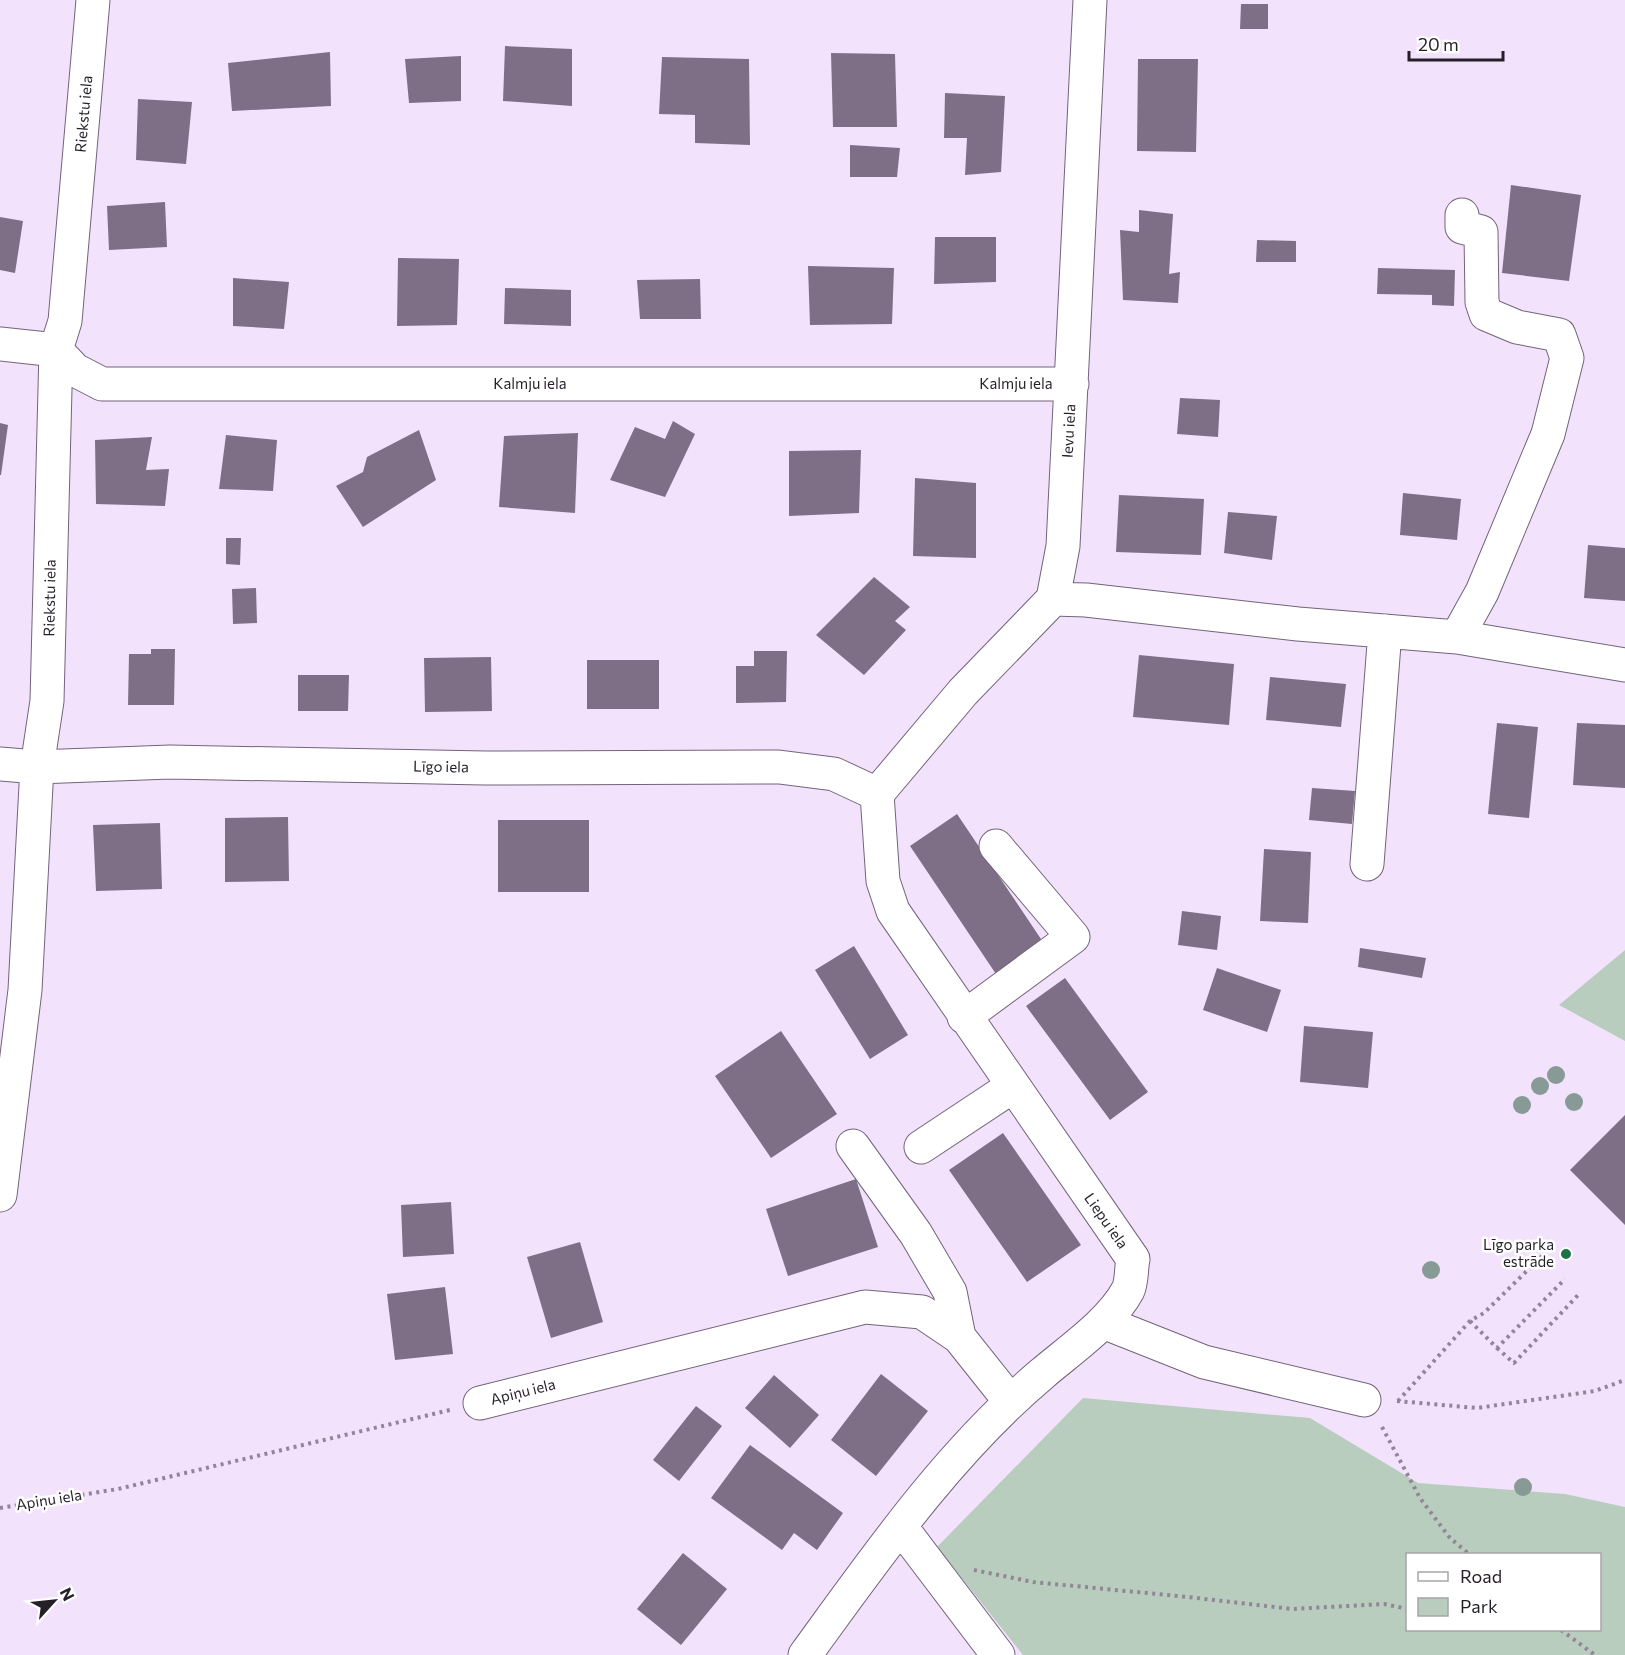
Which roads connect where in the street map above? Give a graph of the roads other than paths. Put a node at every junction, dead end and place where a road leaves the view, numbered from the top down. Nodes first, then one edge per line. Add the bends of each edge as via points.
1 (93, 0) edge
2 (1090, 0) edge
3 (1462, 215) dead end
4 (0, 344) edge
5 (56, 350) junction
6 (1072, 384) junction
7 (1053, 599) junction
8 (1385, 631) junction
9 (1456, 637) junction
10 (1625, 665) edge
11 (0, 764) edge
12 (37, 767) junction
13 (877, 794) junction
14 (996, 846) dead end
15 (1367, 864) dead end
16 (964, 1017) junction
17 (1013, 1086) junction
18 (853, 1146) dead end
19 (921, 1147) dead end
20 (0, 1195) edge
21 (1103, 1322) junction
22 (959, 1337) junction
23 (1364, 1400) road end
24 (1010, 1401) junction
25 (480, 1403) road end
26 (901, 1527) junction
27 (805, 1655) edge
28 (998, 1655) edge

1 - 5 street, Riekstu iela via 66,321
2 - 6 street, Ievu iela
3 - 9 street via 1462,227 1481,232 1482,302 1486,314 1517,327 1559,335 1567,358 1548,434 1482,592
4 - 5 street
5 - 6 street, Kalmju iela via 75,370 102,384
5 - 12 street, Riekstu iela via 47,701
6 - 7 street, Ievu iela via 1063,546
7 - 8 street
7 - 13 street via 963,692
8 - 9 street
8 - 15 street
9 - 10 street
11 - 12 street, Līgo iela
12 - 13 street, Līgo iela via 170,762 485,768 779,766 834,774
12 - 20 street, Riekstu iela via 25,990
13 - 16 street, Liepu iela via 883,881 893,911
14 - 16 street via 1073,937
16 - 17 street, Liepu iela
17 - 19 street
17 - 21 street, Liepu iela via 1133,1259 1128,1289
18 - 22 street via 916,1234 950,1292
21 - 23 street via 1204,1362
21 - 24 street, Liepu iela
22 - 24 street, Apiņu iela
22 - 25 street, Apiņu iela via 922,1312 865,1307
24 - 26 street, Liepu iela via 973,1437
26 - 27 street, Liepu iela
26 - 28 street

